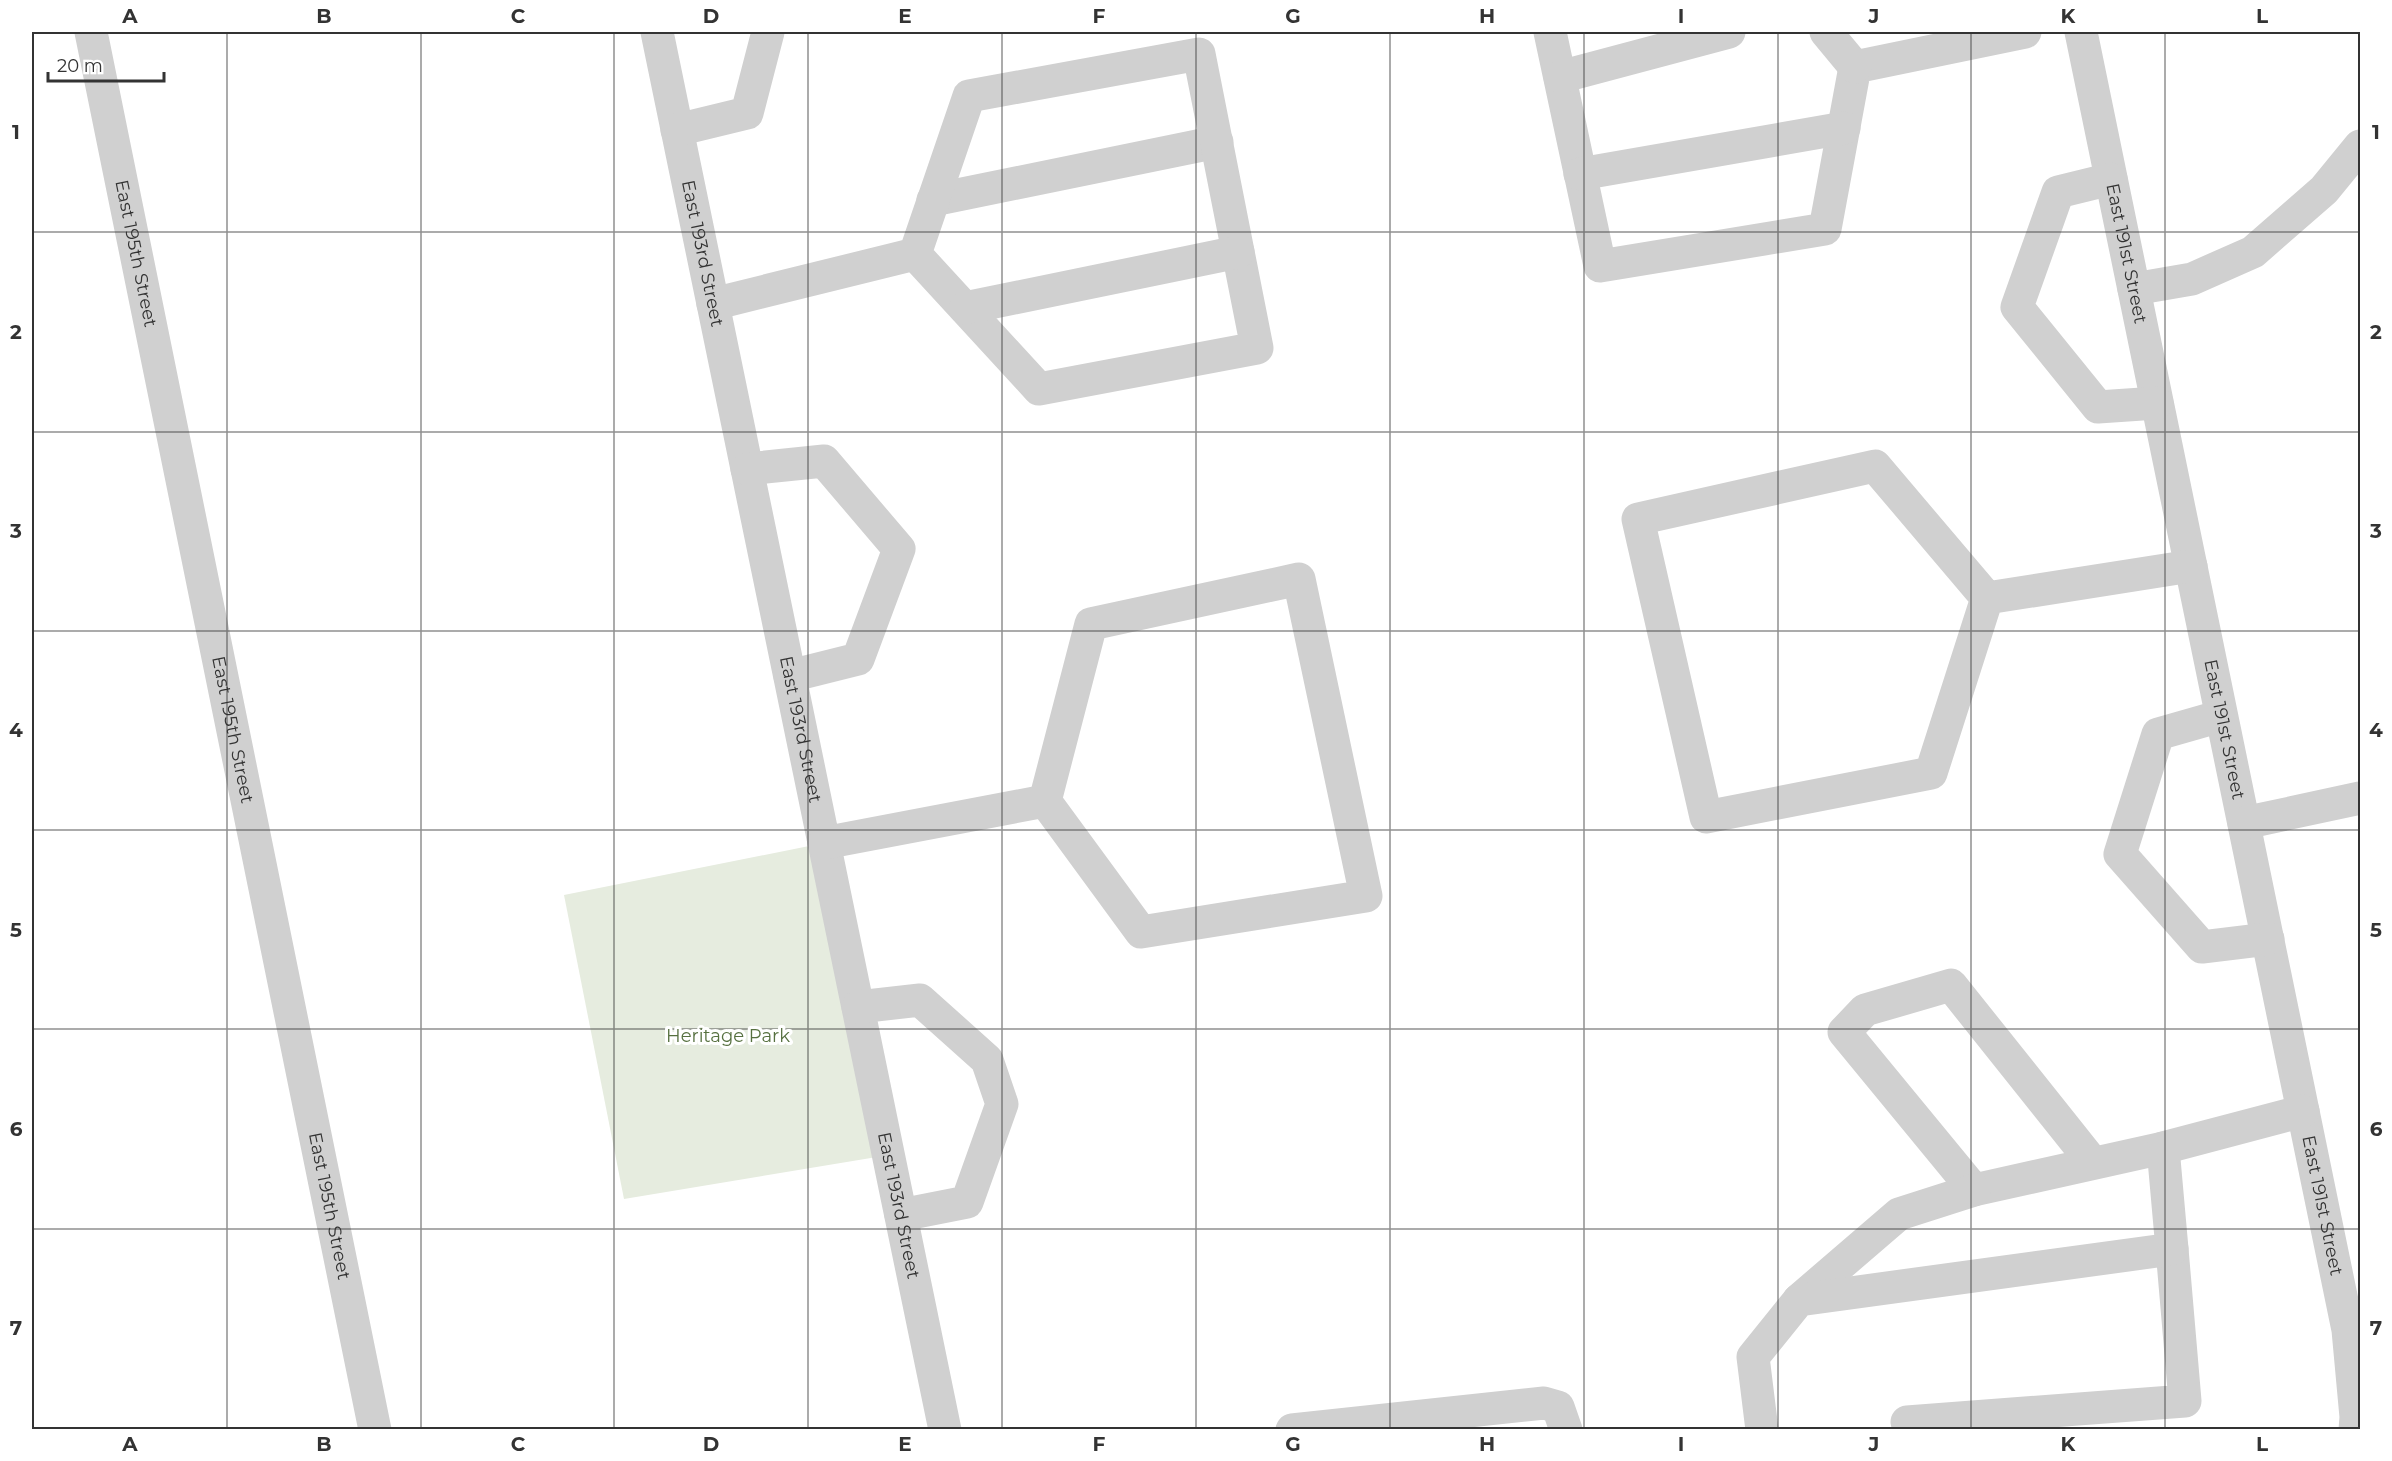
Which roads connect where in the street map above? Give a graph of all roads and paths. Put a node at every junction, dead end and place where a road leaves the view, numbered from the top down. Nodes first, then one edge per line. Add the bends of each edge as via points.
1 (91, 32) edge
2 (657, 32) edge
3 (768, 32) edge
4 (1550, 32) edge
5 (1729, 32) edge
6 (1826, 32) edge
7 (2025, 32) edge
8 (2081, 32) edge
9 (1855, 67) junction
10 (1560, 77) junction
11 (1844, 128) junction
12 (677, 130) junction
13 (1217, 142) junction
14 (2361, 146) edge
15 (1580, 174) junction
16 (2111, 179) junction
17 (933, 200) junction
18 (1238, 252) junction
19 (915, 254) junction
20 (2134, 289) junction
21 (713, 304) junction
22 (965, 308) junction
23 (2157, 403) junction
24 (747, 469) junction
25 (2191, 566) junction
26 (1987, 598) junction
27 (790, 676) junction
28 (2221, 716) junction
29 (2361, 798) edge
30 (1045, 801) junction
31 (2244, 823) junction
32 (824, 843) junction
33 (2268, 939) junction
34 (858, 1007) junction
35 (2303, 1111) junction
36 (2163, 1148) junction
37 (2093, 1163) junction
38 (1974, 1190) junction
39 (901, 1215) junction
40 (2172, 1249) junction
41 (1798, 1300) junction
42 (1907, 1422) dead end
43 (2357, 1428) edge
44 (375, 1430) edge
45 (945, 1430) edge
46 (1292, 1430) edge
47 (1566, 1430) edge
48 (1762, 1430) edge

1 - 44 street, East 195th Street
2 - 12 street, East 193rd Street
3 - 12 street via 747,113
4 - 10 street
5 - 10 street
6 - 9 street
7 - 9 street
8 - 16 street, East 191st Street
9 - 11 street
10 - 15 street
11 - 15 street
11 - 15 street via 1825,229 1600,266
12 - 21 street, East 193rd Street
13 - 17 street
13 - 17 street via 1199,54 969,96
13 - 18 street
14 - 20 street via 2324,190 2253,252 2192,279
16 - 20 street, East 191st Street
16 - 23 street via 2058,192 2017,307 2098,407
17 - 19 street
18 - 22 street
18 - 22 street via 1257,348 1039,388
19 - 21 street
19 - 22 street
20 - 23 street, East 191st Street
21 - 24 street, East 193rd Street
23 - 25 street, East 191st Street
24 - 27 street, East 193rd Street
24 - 27 street via 824,461 899,549 858,659
25 - 26 street
25 - 28 street, East 191st Street
26 - 26 street via 1875,466 1638,519 1706,817 1931,773
27 - 32 street, East 193rd Street
28 - 31 street, East 191st Street
28 - 33 street via 2158,734 2120,854 2202,947
29 - 31 street
30 - 30 street via 1142,932 1366,896 1299,579 1091,624
30 - 32 street
31 - 33 street, East 191st Street
32 - 34 street, East 193rd Street
33 - 35 street, East 191st Street
34 - 39 street, East 193rd Street
34 - 39 street via 920,1000 987,1060 1002,1104 967,1202
35 - 36 street
35 - 43 street, East 191st Street via 2348,1330
36 - 37 street
36 - 40 street
37 - 38 street
37 - 38 street via 1951,985 1865,1010 1844,1032
38 - 41 street via 1899,1214
39 - 45 street, East 193rd Street
40 - 41 street
40 - 42 street via 2185,1401
41 - 48 street via 1753,1357
46 - 47 street via 1544,1403 1558,1407

